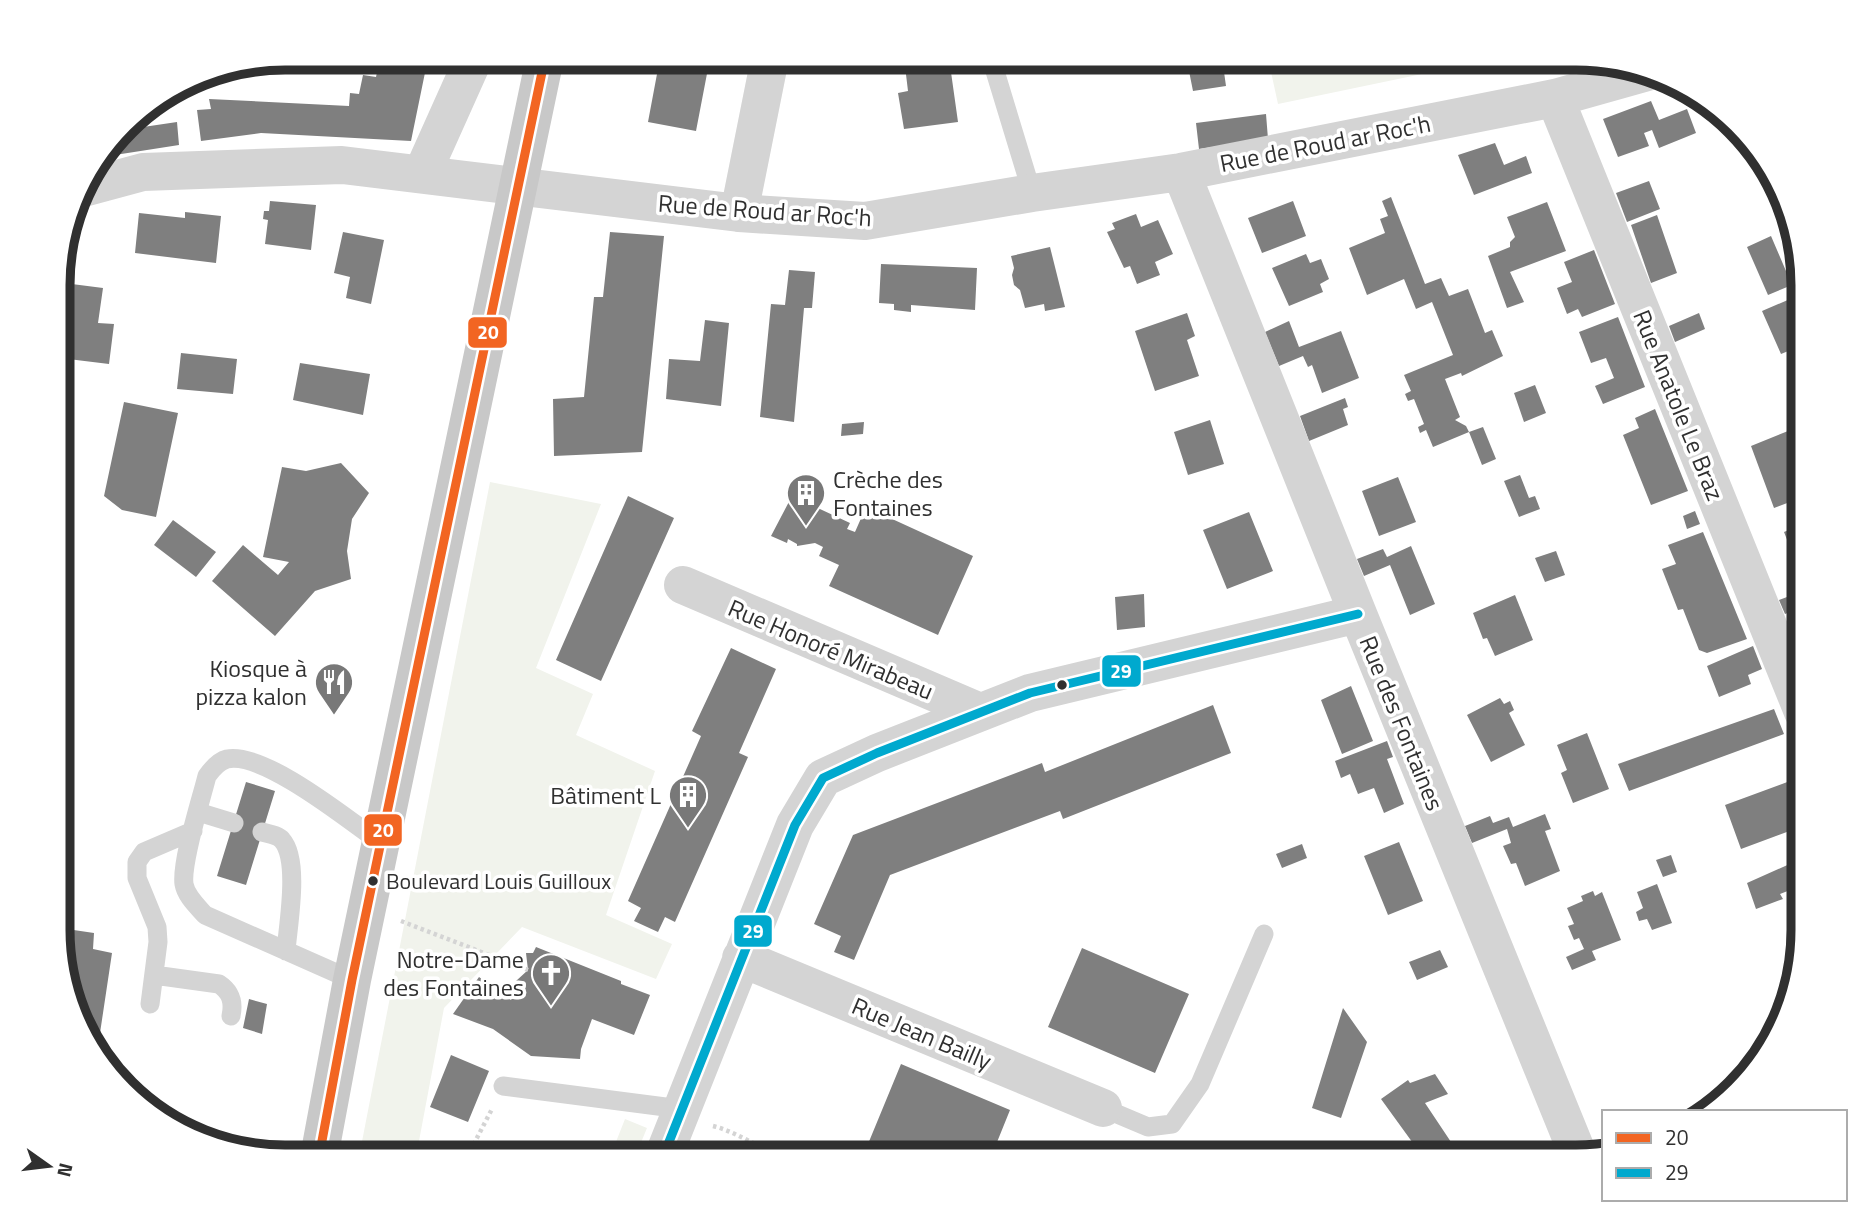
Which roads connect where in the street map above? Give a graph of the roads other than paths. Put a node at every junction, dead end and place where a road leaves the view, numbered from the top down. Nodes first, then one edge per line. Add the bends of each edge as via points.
1 (469, 70) edge
2 (543, 70) edge
3 (769, 70) edge
4 (995, 70) edge
5 (1631, 77) edge
6 (1555, 98) junction
7 (1181, 172) junction
8 (422, 174) junction
9 (95, 185) edge
10 (519, 187) junction
11 (1032, 193) junction
12 (739, 213) junction
13 (683, 585) dead end
14 (1357, 614) junction
15 (1791, 682) edge
16 (980, 712) junction
17 (196, 822) junction
18 (233, 823) dead end
19 (262, 832) dead end
20 (381, 843) junction
21 (1264, 934) dead end
22 (286, 951) junction
23 (741, 958) junction
24 (154, 975) junction
25 (352, 980) junction
26 (150, 1004) dead end
27 (232, 1016) dead end
28 (503, 1086) road end
29 (1103, 1108) joint
30 (680, 1114) junction
31 (321, 1145) edge
32 (668, 1145) edge
33 (1574, 1145) edge

1 - 8 street
2 - 10 main road
3 - 12 street
4 - 11 lane
5 - 6 street, Rue de Roud ar Roc'h
6 - 7 street, Rue de Roud ar Roc'h
6 - 15 street, Rue Anatole Le Braz
7 - 11 street, Rue de Roud ar Roc'h
7 - 14 street, Rue des Fontaines
8 - 9 street, Rue de Roud ar Roc'h via 342,165 143,172
8 - 10 street, Rue de Roud ar Roc'h
10 - 12 street, Rue de Roud ar Roc'h
10 - 20 main road
11 - 12 street, Rue de Roud ar Roc'h via 865,221
13 - 16 street, Rue Honoré Mirabeau
14 - 16 street via 1030,693
14 - 33 street, Rue des Fontaines
16 - 23 street via 823,778 795,825
17 - 18 lane
17 - 20 lane via 207,776 228,759 239,760 286,776
17 - 22 lane via 184,870 184,886 192,901 205,915
17 - 24 lane via 144,852 137,862 137,878 157,927
19 - 22 lane via 280,838 290,858
20 - 25 main road
21 - 29 lane via 1200,1084 1172,1124 1148,1127
22 - 25 lane
23 - 29 street, Rue Jean Bailly
23 - 30 street
24 - 26 lane
24 - 27 lane via 219,984 232,1001
25 - 31 main road
28 - 30 lane
30 - 32 street

